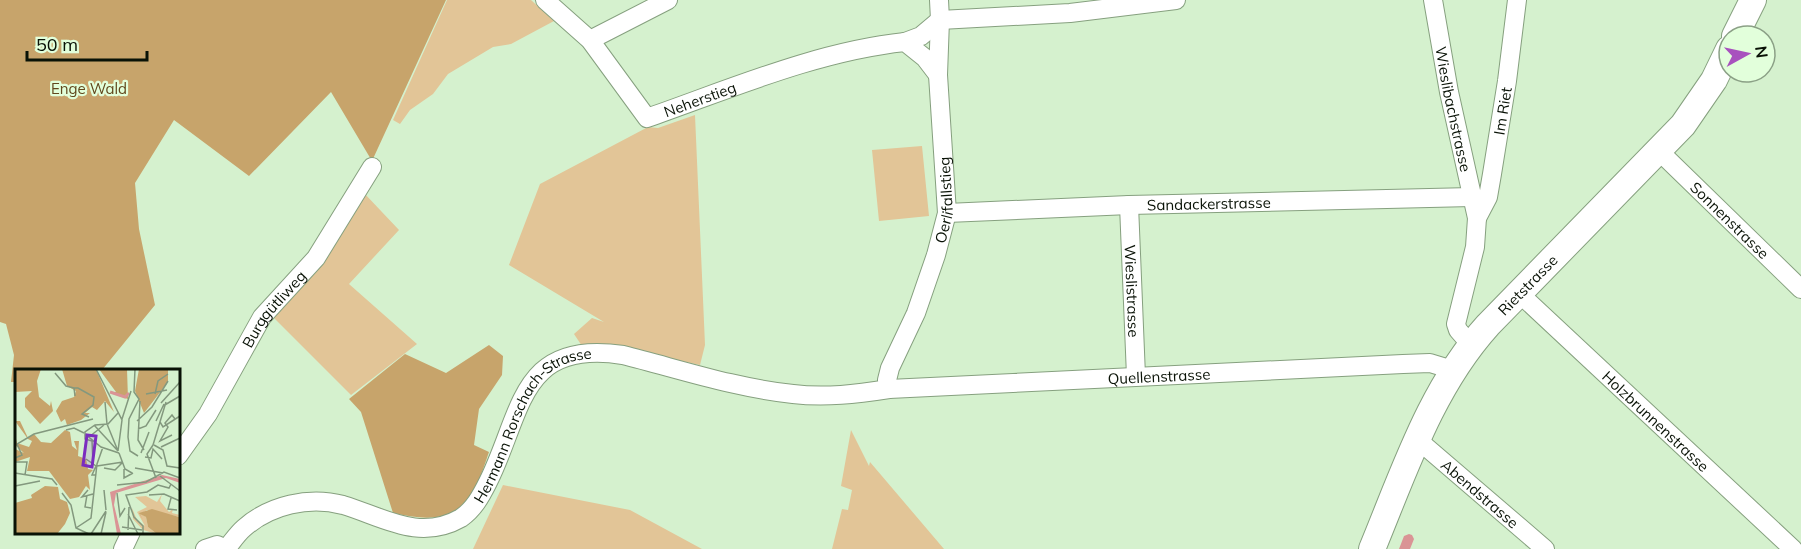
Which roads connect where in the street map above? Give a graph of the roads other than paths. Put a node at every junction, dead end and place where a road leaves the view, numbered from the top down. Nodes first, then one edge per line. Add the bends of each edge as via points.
1 (545, 0) edge
2 (668, 0) edge
3 (939, 0) edge
4 (1176, 0) edge
5 (1433, 0) edge
6 (1516, 0) edge
7 (1753, 0) edge
8 (940, 20) junction
9 (1741, 24) edge
10 (590, 40) junction
11 (905, 42) junction
12 (1717, 71) edge
13 (938, 75) junction
14 (1659, 151) junction
15 (372, 167) dead end
16 (1472, 197) junction
17 (1129, 205) junction
18 (947, 213) junction
19 (1477, 218) junction
20 (1801, 289) edge
21 (1520, 294) junction
22 (1471, 345) junction
23 (1453, 370) junction
24 (1136, 376) junction
25 (889, 389) junction
26 (866, 393) joint
27 (1418, 440) junction
28 (180, 453) edge
29 (130, 534) edge
30 (123, 549) edge
31 (205, 549) edge
32 (226, 549) edge
33 (1372, 549) edge
34 (1544, 549) edge
35 (1793, 549) edge

1 - 10 street, Neherstieg
2 - 10 street
3 - 8 street, Oerlifallstieg
4 - 8 street via 1070,13
5 - 16 street, Wieslibachstrasse
6 - 19 street, Im Riet via 1488,197
7 - 9 street
8 - 11 street, Neherstieg via 921,36
8 - 13 street, Oerlifallstieg
10 - 11 street, Neherstieg via 646,118 801,65 872,46
11 - 13 street
12 - 14 street, Rietstrasse via 1683,126
13 - 18 street, Oerlifallstieg
14 - 20 street, Sonnenstrasse
14 - 21 street, Rietstrasse
15 - 28 street, Burggütliweg via 316,258 262,317 208,414
16 - 17 street, Sandackerstrasse
16 - 19 street, Wieslibachstrasse
17 - 18 street, Sandackerstrasse
17 - 24 street, Wieslistrasse
18 - 25 street, Oerlifallstieg via 916,313 890,368
19 - 22 street via 1475,247 1456,324
21 - 22 street, Rietstrasse
21 - 35 street, Holzbrunnenstrasse
22 - 23 street, Rietstrasse
23 - 24 street, Quellenstrasse via 1430,363
23 - 27 street, Rietstrasse
24 - 25 street, Quellenstrasse
25 - 26 street, Quellenstrasse
26 - 32 street, Hermann Rorschach-Strasse via 795,394 754,389 623,355 577,353 545,367 529,387 514,413 492,473 470,512 452,522 413,528 342,505 289,504 244,528
27 - 33 street, Rietstrasse
27 - 34 street, Abendstrasse
29 - 30 street
31 - 32 street, Hermann Rorschach-Strasse via 218,545

